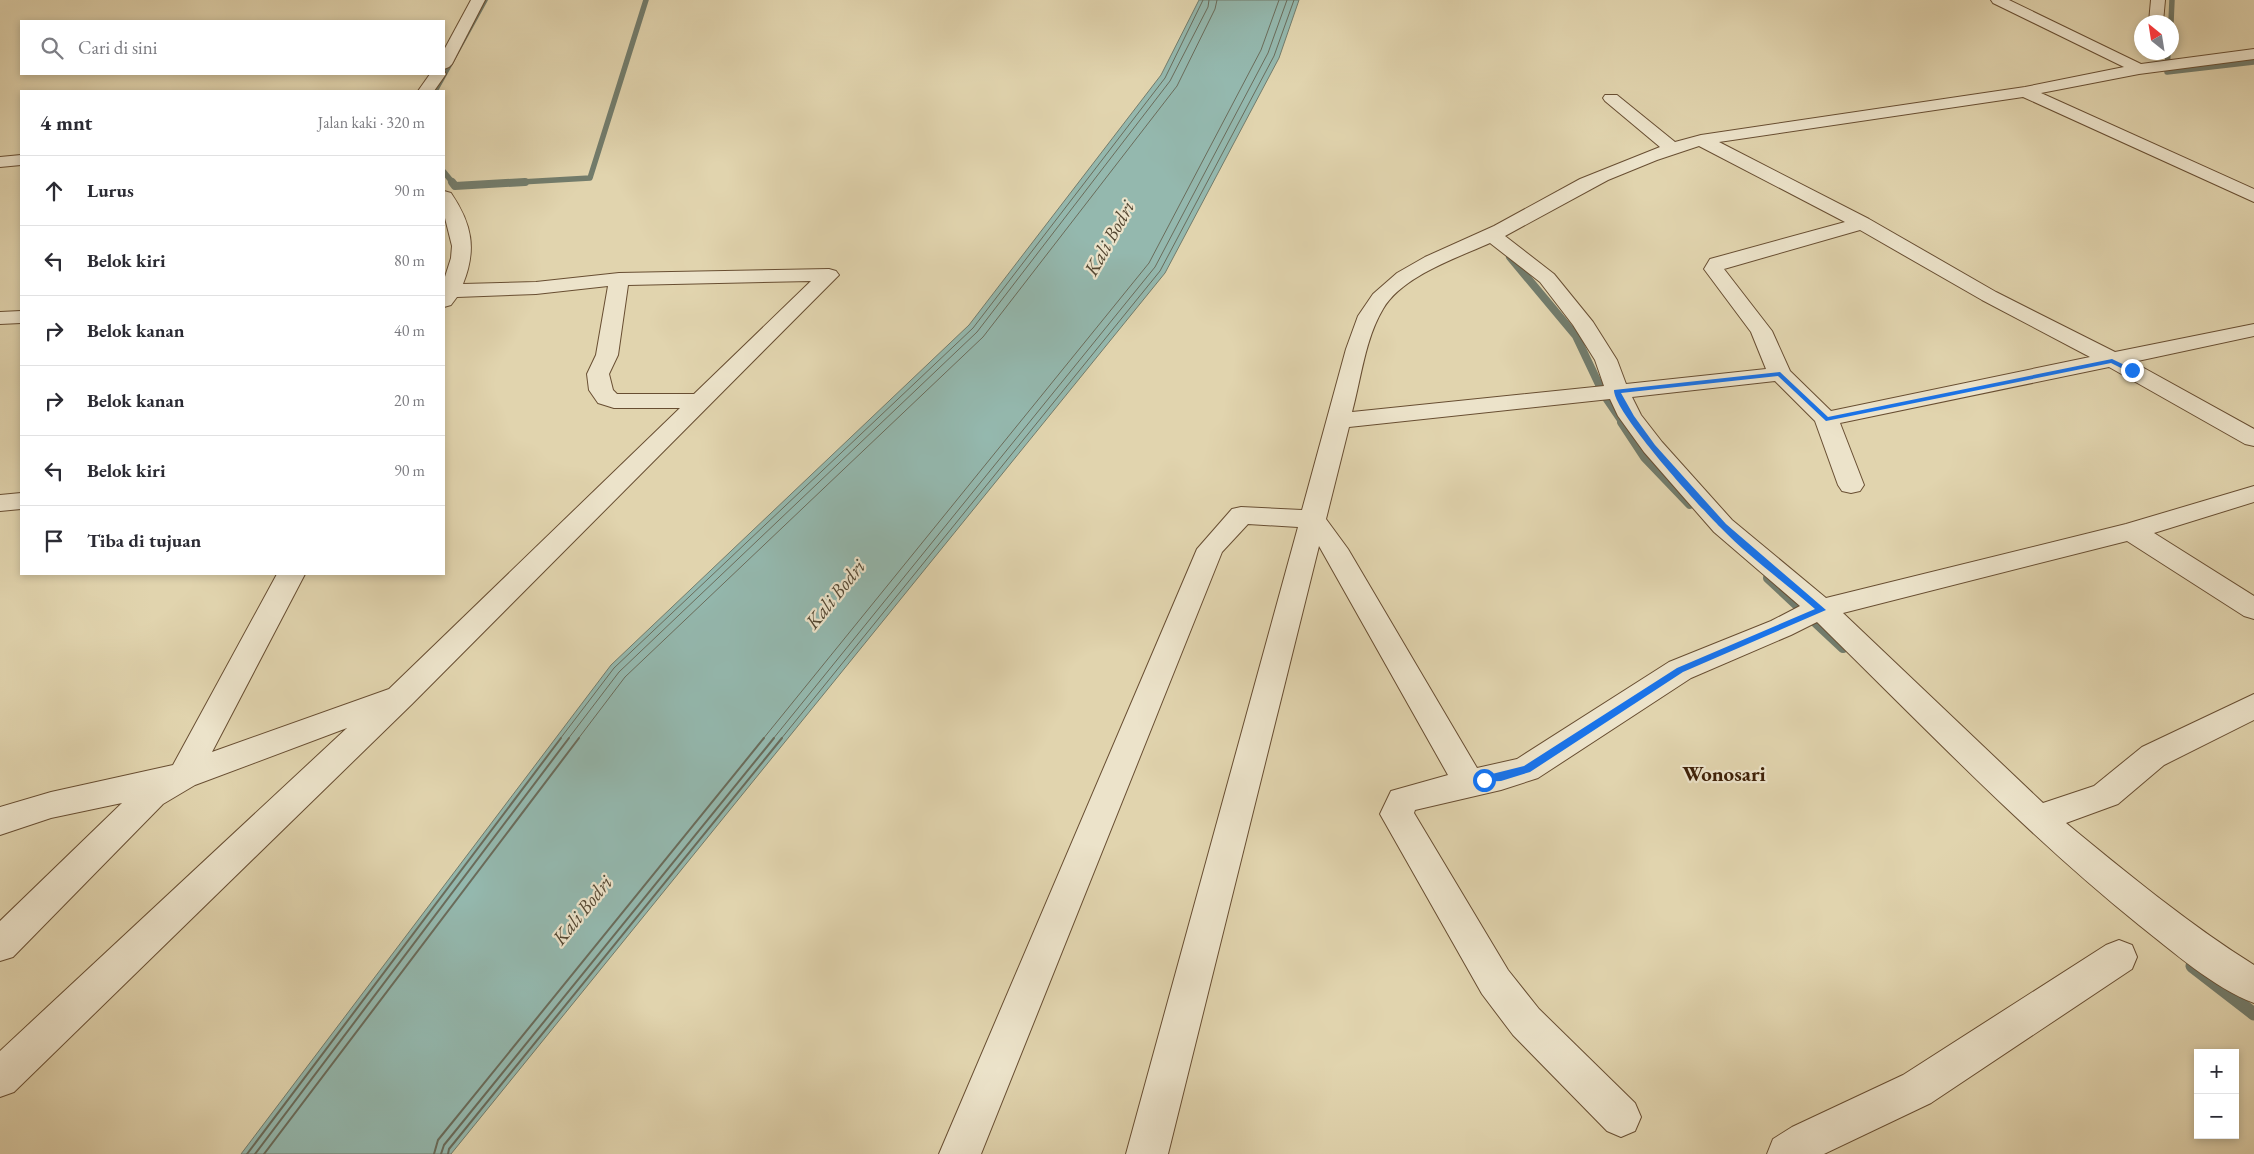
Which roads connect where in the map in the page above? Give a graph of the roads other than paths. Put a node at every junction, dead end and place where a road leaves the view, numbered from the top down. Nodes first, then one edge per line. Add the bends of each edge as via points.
1 (478, 0) edge
2 (1998, 0) edge
3 (2158, 0) edge
4 (2157, 15) edge
5 (2254, 54) edge
6 (445, 62) edge
7 (2155, 64) edge
8 (437, 75) edge
9 (427, 90) edge
10 (2025, 92) junction
11 (1611, 98) dead end
12 (1713, 146) junction
13 (1672, 148) junction
14 (20, 160) edge
15 (0, 162) edge
16 (2254, 196) edge
17 (445, 199) edge
18 (1862, 223) junction
19 (1492, 234) junction
20 (619, 279) junction
21 (446, 294) edge
22 (20, 317) edge
23 (0, 318) edge
24 (2254, 330) edge
25 (2112, 361) junction
26 (1780, 374) junction
27 (1605, 392) junction
28 (701, 400) junction
29 (1826, 419) junction
30 (1339, 421) junction
31 (2254, 439) edge
32 (1851, 485) dead end
33 (2254, 494) edge
34 (20, 502) edge
35 (0, 503) edge
36 (1312, 519) junction
37 (2131, 531) junction
38 (290, 575) edge
39 (2254, 609) edge
40 (1811, 613) junction
41 (401, 696) junction
42 (2254, 706) edge
43 (184, 776) junction
44 (1469, 783) junction
45 (2038, 819) junction
46 (0, 821) edge
47 (0, 945) edge
48 (2119, 957) dead end
49 (2254, 986) edge
50 (0, 1078) edge
51 (1621, 1117) dead end
52 (960, 1154) edge
53 (1147, 1154) edge
54 (1788, 1154) edge

1 - 6 street
2 - 7 street
3 - 4 street
5 - 7 street
7 - 10 street
8 - 9 street
10 - 12 street
10 - 16 street
11 - 13 street
12 - 13 street
12 - 18 street
13 - 19 street via 1572,190
14 - 15 street
17 - 21 street via 459,233 462,252
18 - 25 street via 1989,296
18 - 26 street via 1717,263 1714,268 1761,331
19 - 27 street via 1547,278 1582,322 1606,360
19 - 30 street via 1436,259 1397,282 1379,299 1367,317
20 - 21 street
20 - 28 street via 607,355 598,374 606,398
20 - 28 street via 829,275
22 - 23 street
24 - 25 street
25 - 29 street
25 - 31 street
26 - 27 street
26 - 29 street
27 - 30 street
27 - 40 street via 1630,416 1723,526
28 - 41 street
29 - 32 street
30 - 36 street
33 - 37 street
34 - 35 street
36 - 44 street via 1335,548
36 - 52 street via 1241,515 1210,548
36 - 53 street
37 - 39 street
37 - 40 street
38 - 43 street
40 - 44 street via 1680,670 1527,769
40 - 45 street
41 - 43 street
41 - 50 street
42 - 45 street via 2153,756 2106,795
43 - 46 street via 52,805
43 - 47 street via 151,795
44 - 51 street via 1403,800 1397,814 1495,982 1526,1022
45 - 49 street via 2194,947
48 - 54 street via 1917,1089 1806,1141

